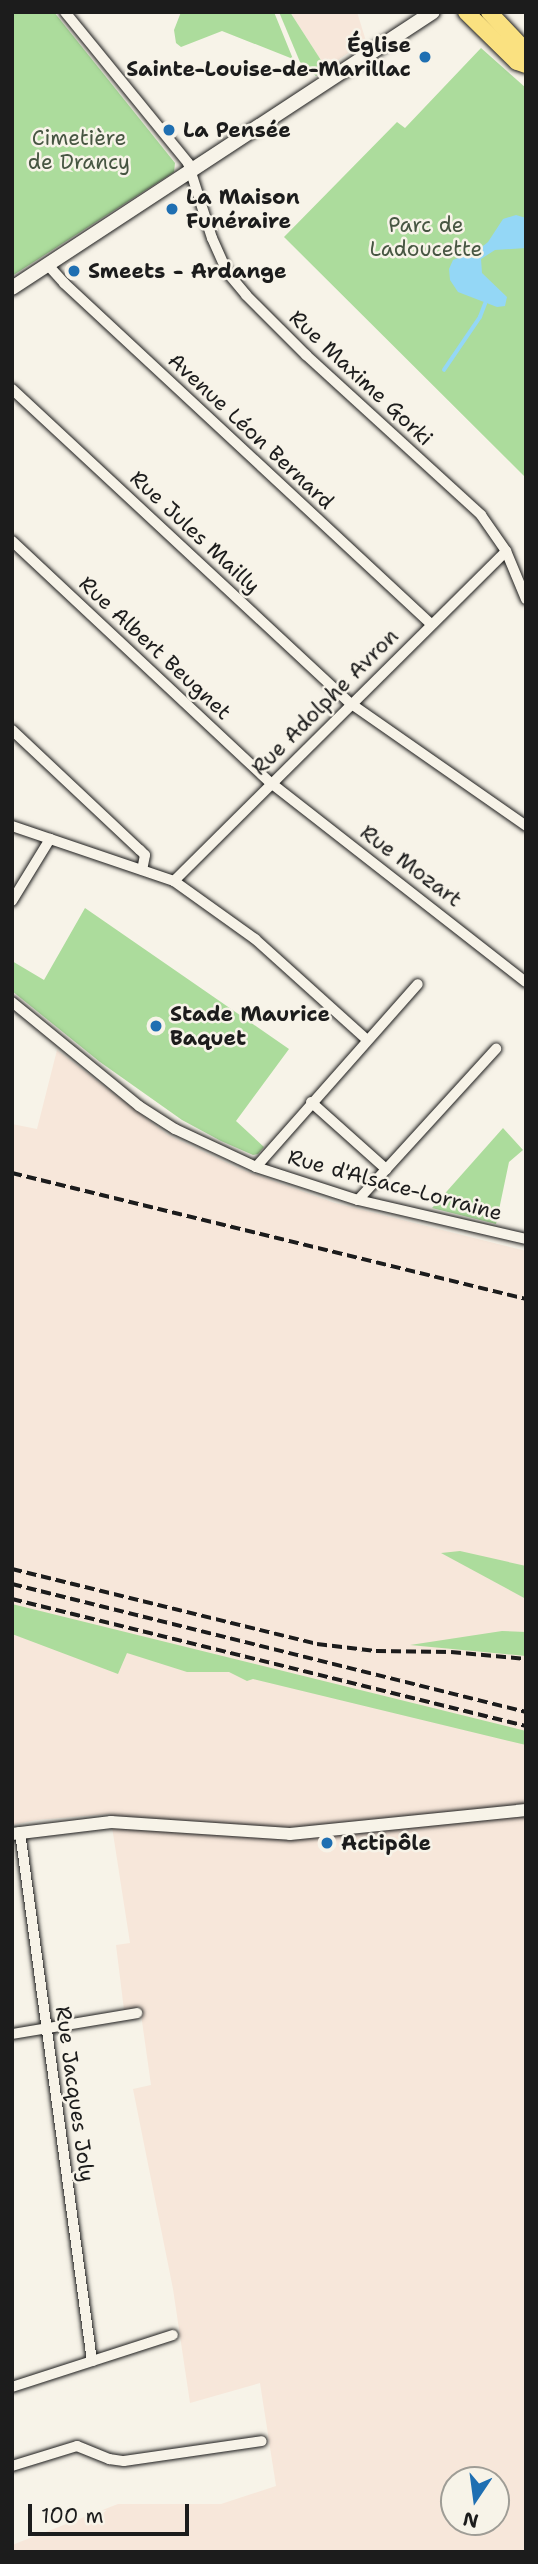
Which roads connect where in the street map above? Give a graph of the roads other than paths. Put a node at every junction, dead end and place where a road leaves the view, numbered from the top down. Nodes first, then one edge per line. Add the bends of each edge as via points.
1 (65, 12) edge
2 (433, 12) edge
3 (466, 12) edge
4 (489, 12) edge
5 (526, 51) edge
6 (526, 65) edge
7 (191, 172) junction
8 (48, 265) junction
9 (12, 288) edge
10 (12, 389) edge
11 (12, 541) edge
12 (506, 551) junction
13 (526, 599) edge
14 (430, 623) junction
15 (351, 703) junction
16 (12, 730) edge
17 (271, 783) junction
18 (12, 826) edge
19 (526, 826) edge
20 (50, 839) junction
21 (142, 870) junction
22 (174, 881) junction
23 (12, 901) edge
24 (526, 963) edge
25 (516, 972) junction
26 (526, 982) edge
27 (418, 984) dead end
28 (12, 1002) edge
29 (367, 1041) junction
30 (496, 1049) dead end
31 (311, 1102) junction
32 (256, 1167) junction
33 (386, 1169) junction
34 (358, 1200) junction
35 (526, 1239) edge
36 (526, 1810) edge
37 (16, 1833) edge
38 (137, 2013) dead end
39 (47, 2029) junction
40 (12, 2034) edge
41 (173, 2335) dead end
42 (92, 2361) junction
43 (12, 2387) edge
44 (262, 2441) dead end
45 (12, 2466) edge

1 - 7 street, Rue Maxime Gorki via 184,157
2 - 7 main road
3 - 6 main road via 517,62
4 - 5 main road
7 - 8 main road
7 - 12 street, Rue Maxime Gorki via 222,261 246,295 481,515
8 - 9 main road
8 - 14 street, Avenue Léon Bernard
10 - 15 street, Rue Jules Mailly
11 - 17 street, Rue Albert Beugnet
12 - 13 street, Rue Maxime Gorki
12 - 14 street, Rue Adolphe Avron
14 - 15 street, Rue Adolphe Avron
15 - 17 street, Rue Adolphe Avron
15 - 19 street, Rue Jules Mailly
16 - 21 street via 141,850 145,855
17 - 22 street, Rue Adolphe Avron
17 - 25 street, Rue Mozart
18 - 20 street
20 - 21 street
20 - 23 street
21 - 22 street
22 - 29 street via 255,939
24 - 25 street
25 - 26 street, Rue Mozart
27 - 29 street
28 - 32 street, Rue d'Alsace-Lorraine via 139,1106 175,1129
29 - 31 street
30 - 33 street
31 - 32 street
31 - 33 street
32 - 34 street, Rue d'Alsace-Lorraine
33 - 34 street
34 - 35 street, Rue d'Alsace-Lorraine
36 - 37 street via 290,1834 111,1822
37 - 39 street, Rue Jacques Joly
38 - 39 street
39 - 40 street
39 - 42 street, Rue Jacques Joly
41 - 42 street
42 - 43 street
44 - 45 street via 124,2460 77,2446

